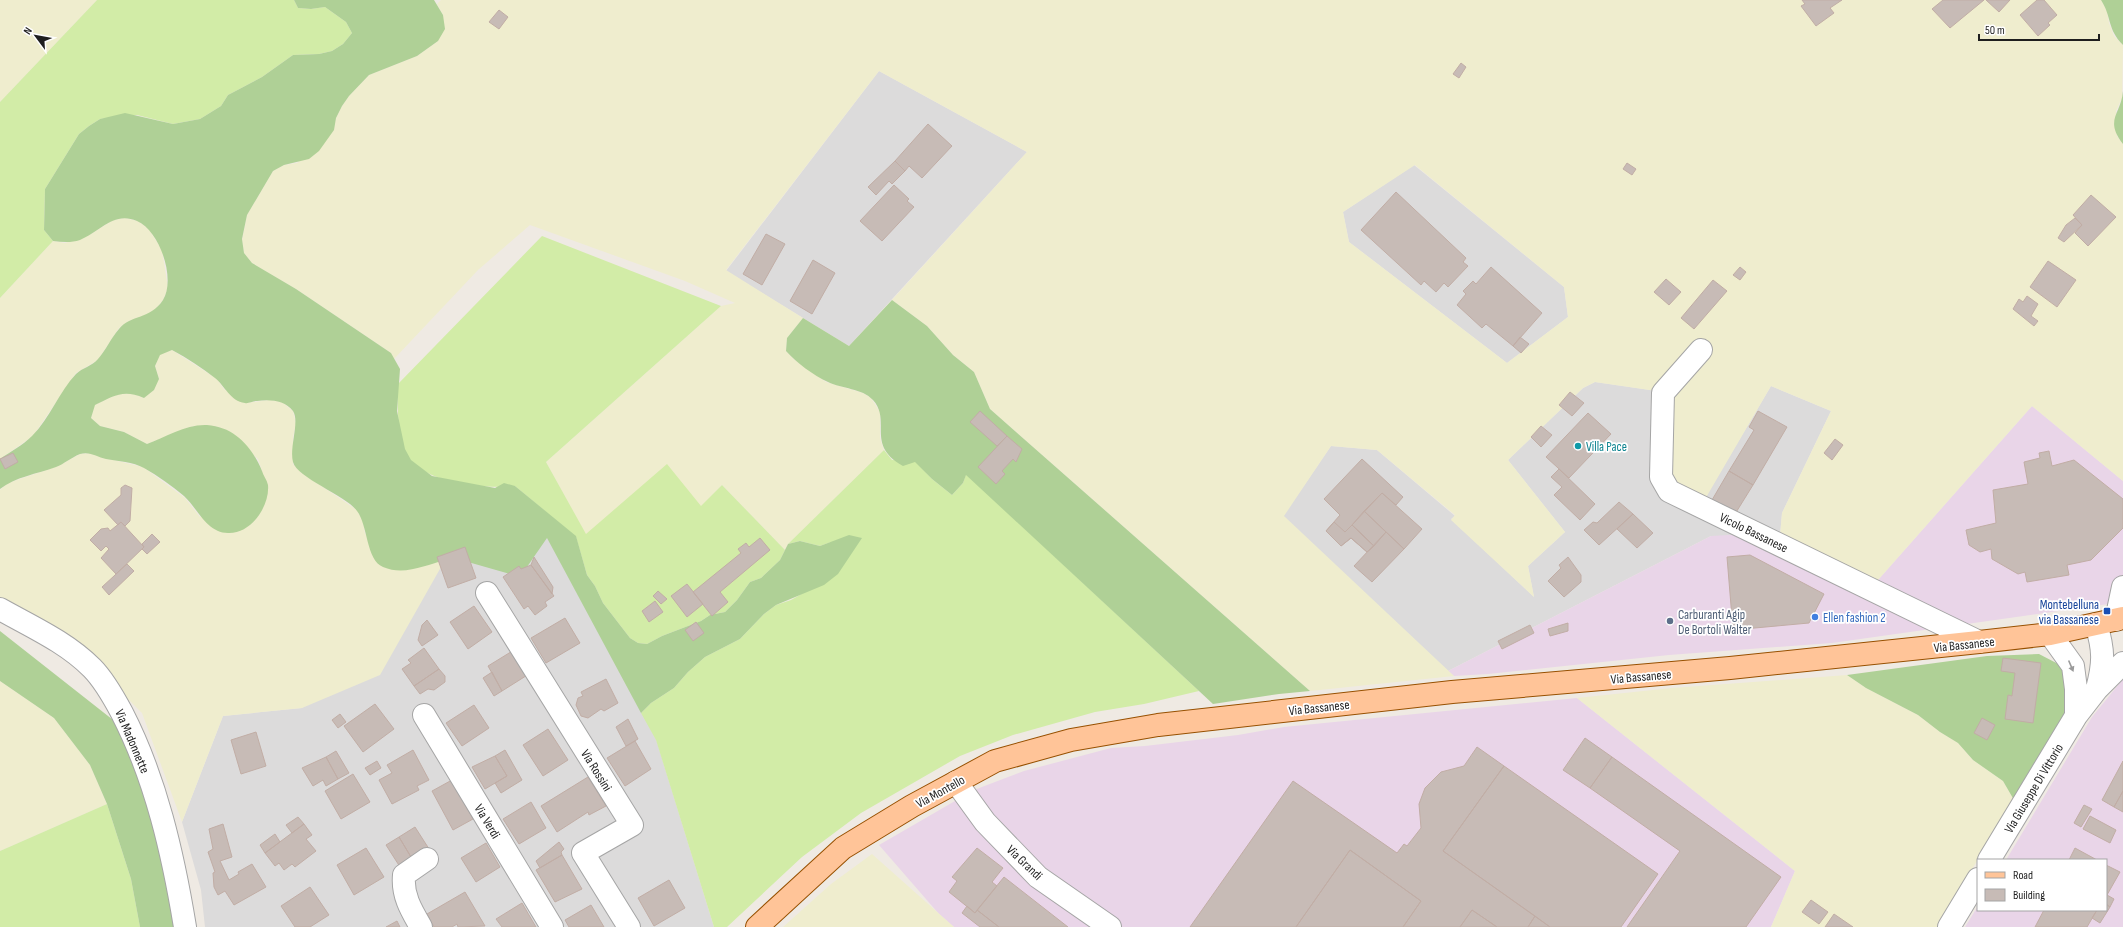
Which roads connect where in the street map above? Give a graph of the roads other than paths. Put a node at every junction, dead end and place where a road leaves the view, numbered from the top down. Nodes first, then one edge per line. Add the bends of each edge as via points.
1 (1701, 350) dead end
2 (2123, 587) edge
3 (487, 593) dead end
4 (0, 609) edge
5 (2112, 621) edge
6 (2050, 634) junction
7 (1979, 642) junction
8 (2123, 663) edge
9 (2097, 690) junction
10 (424, 715) dead end
11 (2076, 716) junction
12 (1158, 725) joint
13 (956, 782) junction
14 (1990, 859) edge
15 (427, 860) dead end
16 (1977, 881) edge
17 (185, 927) edge
18 (421, 927) edge
19 (552, 927) edge
20 (629, 927) edge
21 (757, 927) edge
22 (1110, 927) edge
23 (1949, 927) edge

1 - 7 street, Vicolo Bassanese via 1663,393 1661,477 1669,491
2 - 5 street
3 - 20 street, Via Rossini via 632,825 583,853
4 - 17 street, Via Madonnette via 64,645 93,668 114,698 133,734 162,817 173,859
5 - 6 main road, Via Bassanese
5 - 9 street, Via Giuseppe Di Vittorio via 2103,647 2103,666
6 - 7 main road, Via Bassanese
6 -> 11 street via 2073,666
7 - 12 main road, Via Bassanese via 1714,670 1452,692
8 - 9 street, Via Giuseppe Di Vittorio
9 - 11 street, Via Giuseppe Di Vittorio
10 - 19 street, Via Verdi
11 - 14 street, Via Giuseppe Di Vittorio
12 - 13 main road, Via Montello via 1071,740 995,761
13 - 21 main road, Via Montello via 843,848
13 - 22 street, Via Grandi via 985,822 1038,877
15 - 18 street via 404,875 403,885 408,904
16 - 23 street

